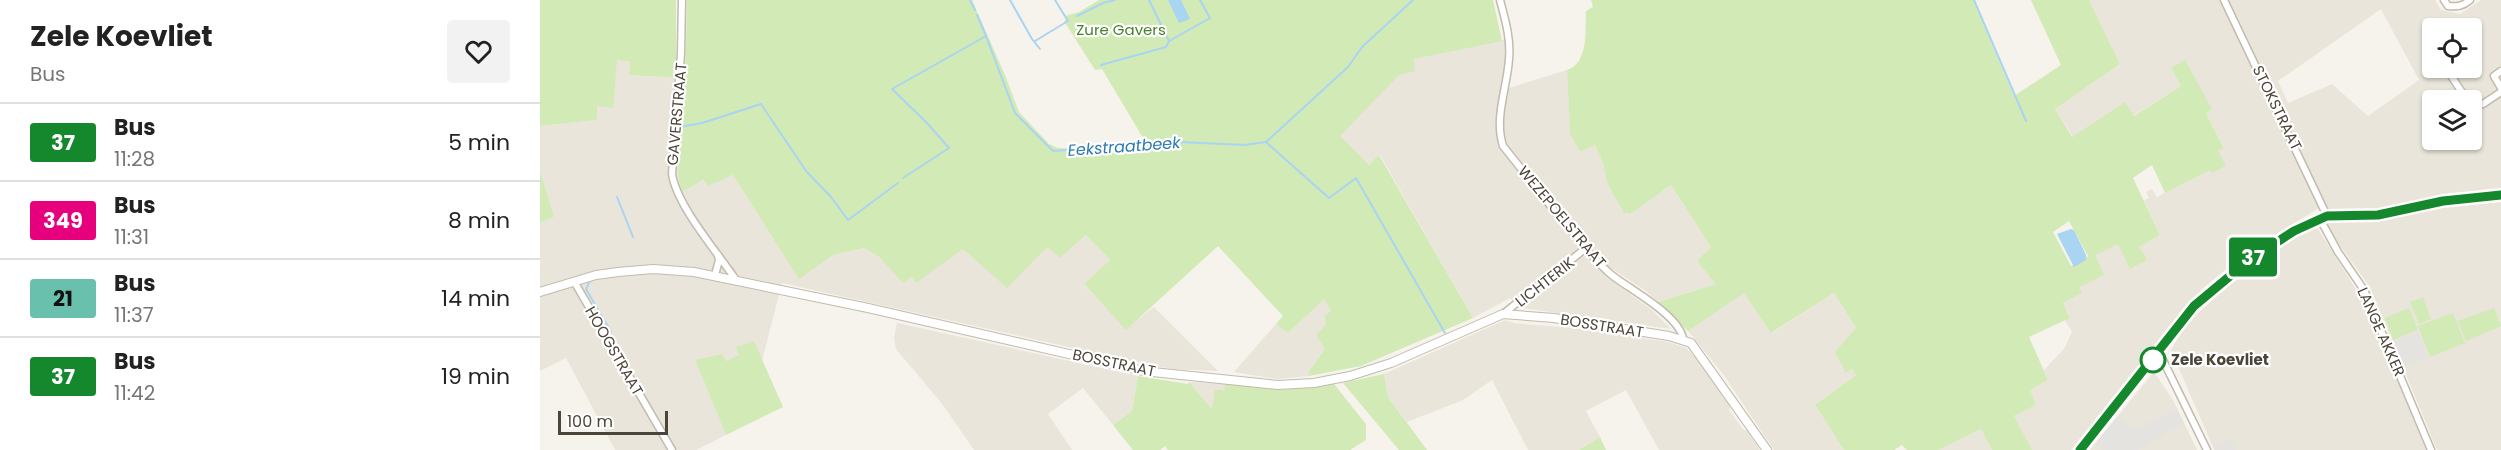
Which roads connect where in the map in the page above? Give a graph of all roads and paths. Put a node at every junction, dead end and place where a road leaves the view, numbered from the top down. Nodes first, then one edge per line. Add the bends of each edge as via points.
1 (682, 0) edge
2 (1500, 0) edge
3 (2224, 0) edge
4 (2444, 0) edge
5 (2470, 0) edge
6 (2501, 71) edge
7 (2501, 88) edge
8 (2501, 93) edge
9 (2482, 105) edge
10 (2501, 195) edge
11 (2324, 217) junction
12 (1586, 248) junction
13 (716, 251) junction
14 (715, 275) junction
15 (736, 280) junction
16 (575, 283) junction
17 (540, 292) edge
18 (1503, 314) junction
19 (1683, 339) junction
20 (2159, 352) junction
21 (672, 450) edge
22 (1767, 450) edge
23 (2080, 450) edge
24 (2207, 450) edge
25 (2431, 450) edge

1 - 13 street, GAVERSTRAAT via 672,174 679,197
2 - 12 street, WEZEPOELSTRAAT via 1510,42 1498,132 1503,146
3 - 11 street, STOKSTRAAT
4 - 5 street via 2448,6 2456,7
6 - 7 street via 2494,76
8 - 9 street
10 - 11 street via 2443,201 2378,215
11 - 20 street via 2294,231 2216,286 2194,306
11 - 25 street, LANGE AKKER via 2338,252 2364,290
12 - 18 street, LICHTERIK
12 - 19 street, WEZEPOELSTRAAT via 1613,276 1675,324
13 - 14 street via 719,260
13 - 15 street, GAVERSTRAAT
14 - 15 street, BOSSTRAAT
14 - 16 street, BOSSTRAAT via 653,269 596,275
15 - 18 street, BOSSTRAAT via 1143,371 1278,385 1350,376 1391,363
16 - 17 street, BOSSTRAAT
16 - 21 street, HOOGSTRAAT
18 - 19 street, BOSSTRAAT via 1554,318
19 - 22 street, WEZEPOELSTRAAT via 1699,351
20 - 23 street
20 - 24 street

